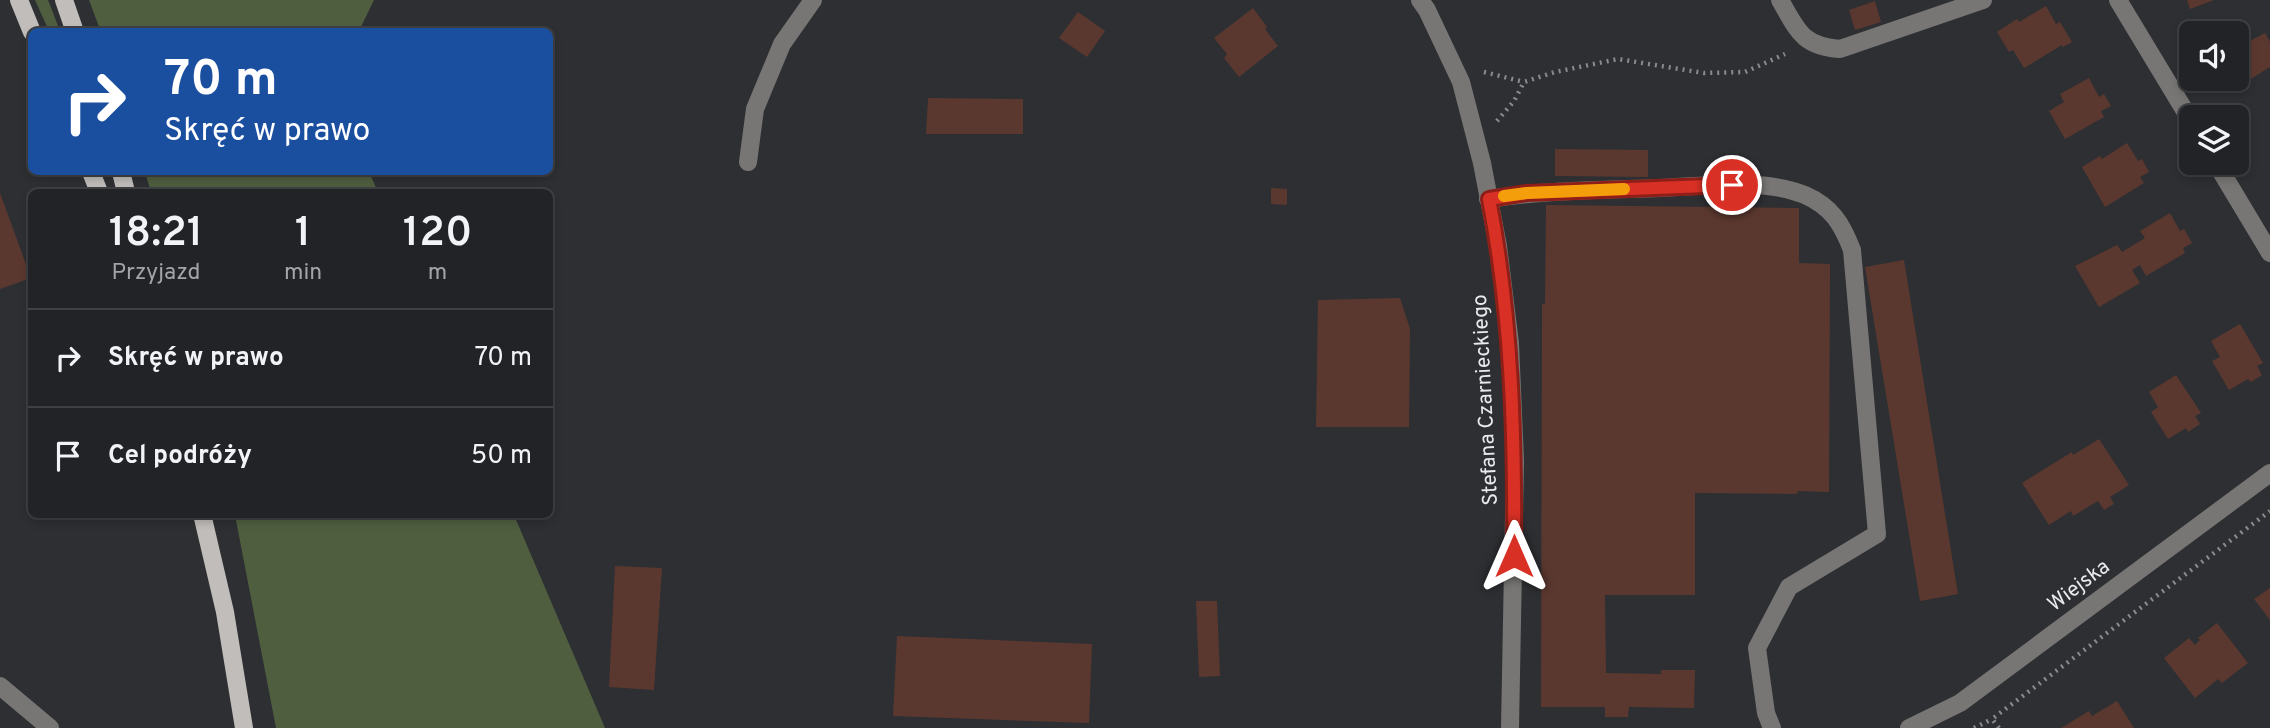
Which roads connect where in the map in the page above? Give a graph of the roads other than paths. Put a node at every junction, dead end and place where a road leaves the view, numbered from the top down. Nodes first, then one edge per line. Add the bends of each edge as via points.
1 (19, 0) edge
2 (64, 0) edge
3 (813, 0) edge
4 (1420, 0) edge
5 (1780, 0) edge
6 (1983, 0) edge
7 (2118, 0) edge
8 (30, 28) edge
9 (74, 28) edge
10 (2181, 105) edge
11 (748, 162) dead end
12 (2223, 175) edge
13 (1489, 199) junction
14 (2270, 253) edge
15 (2270, 473) edge
16 (203, 518) edge
17 (0, 686) edge
18 (50, 728) edge
19 (244, 728) edge
20 (1510, 728) edge
21 (1772, 728) edge
22 (1909, 728) edge

1 - 8 main road
2 - 9 main road
3 - 11 street via 782,44 755,108
4 - 13 street, Stefana Czarnieckiego via 1461,82
5 - 6 street via 1806,40 1822,48 1840,49
7 - 10 street
12 - 14 street
13 - 20 street, Stefana Czarnieckiego via 1510,343 1515,461
13 - 21 street via 1527,193 1781,187 1806,195 1842,224 1852,250 1877,534 1789,587 1757,648
15 - 22 street, Wiejska via 1960,703
16 - 19 main road via 225,612
17 - 18 street

